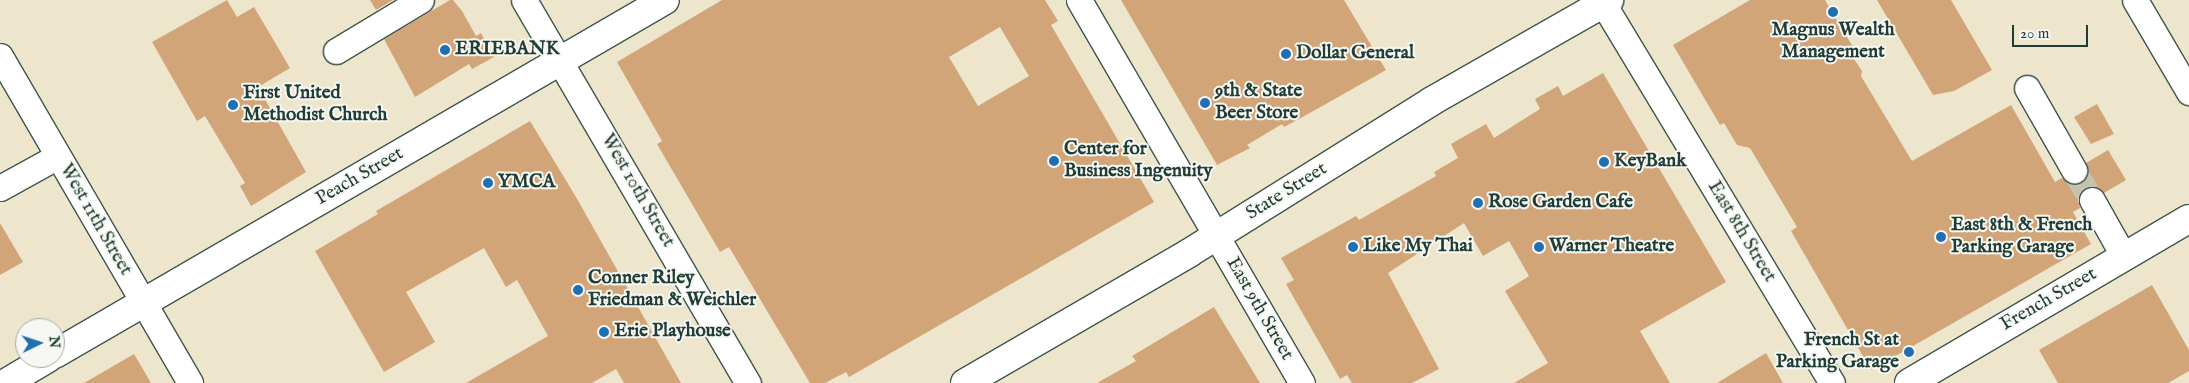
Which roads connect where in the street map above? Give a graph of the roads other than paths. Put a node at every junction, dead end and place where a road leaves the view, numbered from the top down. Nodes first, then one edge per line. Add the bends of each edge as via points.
1 (422, 0) edge
2 (524, 0) edge
3 (665, 0) edge
4 (1079, 0) edge
5 (2135, 0) edge
6 (1604, 1) edge
7 (336, 51) dead end
8 (0, 56) edge
9 (561, 62) junction
10 (2027, 88) dead end
11 (2189, 92) edge
12 (58, 156) junction
13 (2074, 170) tunnel mouth
14 (0, 188) edge
15 (2092, 200) tunnel mouth
16 (2189, 219) edge
17 (1217, 236) junction
18 (2124, 257) junction
19 (143, 303) junction
20 (65, 348) edge
21 (31, 368) edge
22 (6, 383) edge
23 (190, 383) edge
24 (748, 383) edge
25 (965, 383) edge
26 (1302, 383) edge
27 (1832, 383) edge
28 (1910, 383) edge

1 - 7 street
2 - 9 street, West 10th Street
3 - 9 main road, Peach Street
4 - 17 street, East 9th Street
5 - 11 street
6 - 17 main road, State Street via 1432,101
6 - 27 street, East 8th Street
8 - 12 street, West 11th Street
9 - 19 main road, Peach Street
9 - 24 street, West 10th Street
10 - 13 street
12 - 14 street
12 - 19 street, West 11th Street
15 - 18 street
16 - 18 main road, French Street
17 - 25 main road, State Street
17 - 26 street, East 9th Street
18 - 28 main road, French Street
19 - 20 main road, Peach Street
19 - 23 street, West 11th Street
21 - 22 main road

